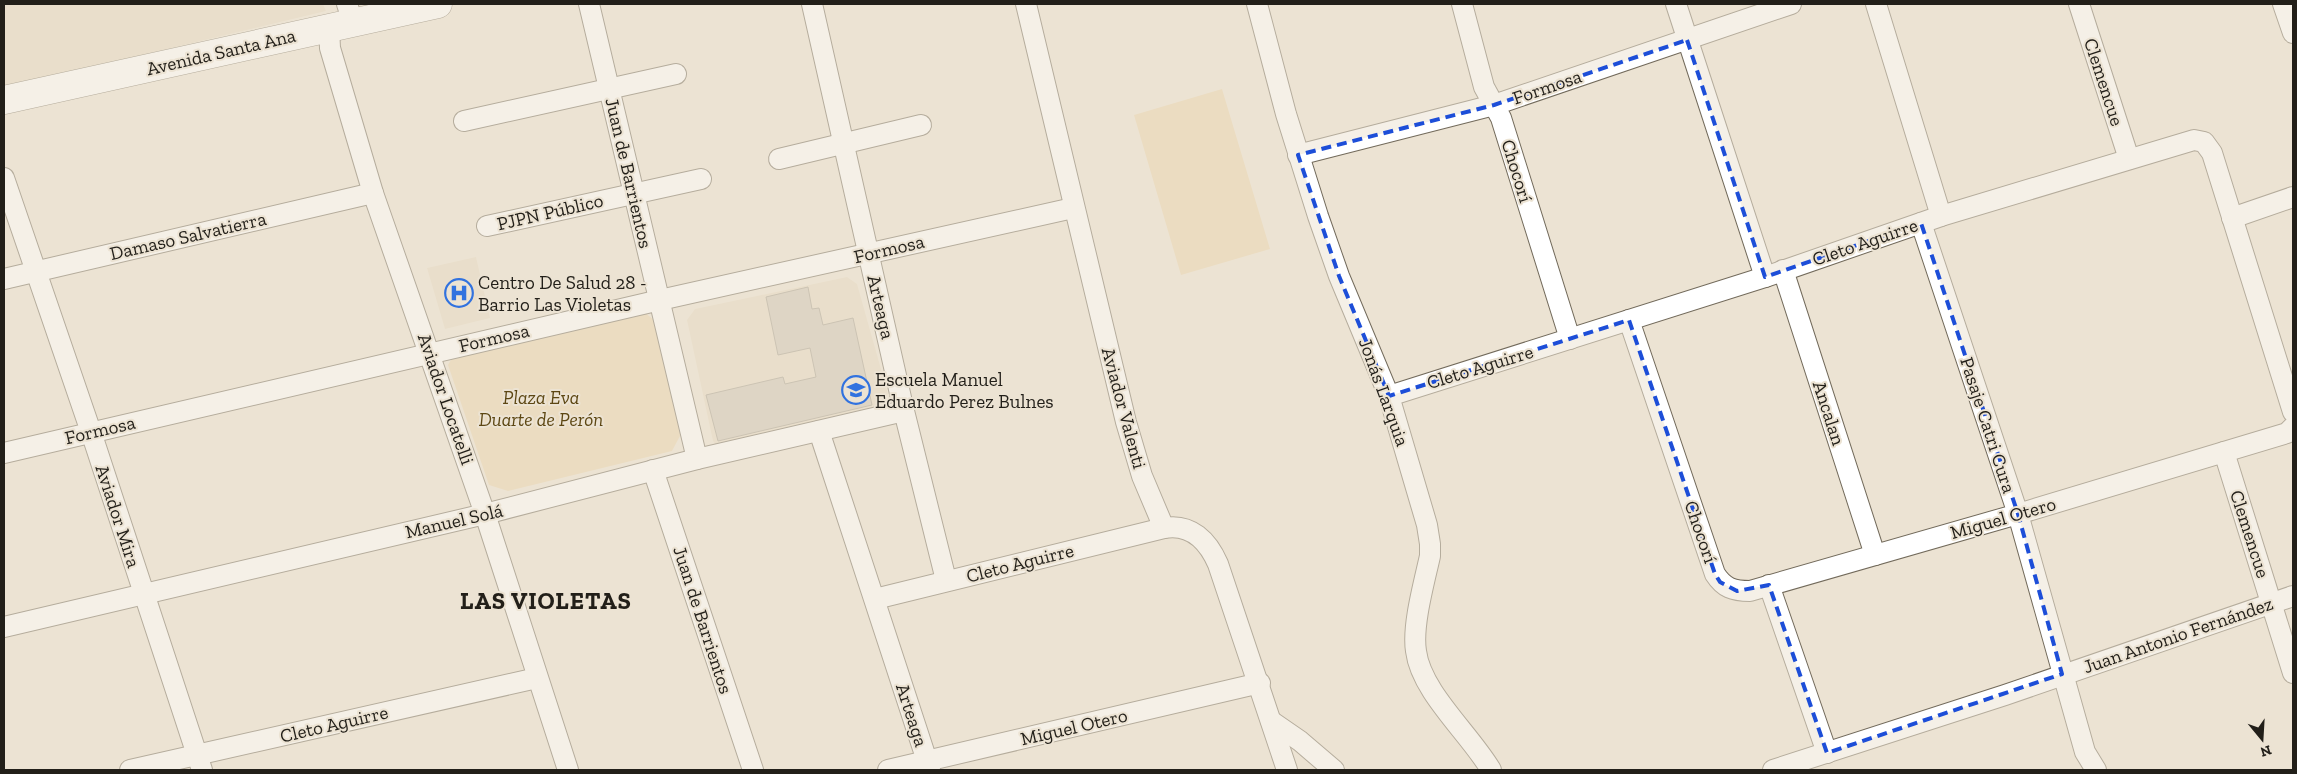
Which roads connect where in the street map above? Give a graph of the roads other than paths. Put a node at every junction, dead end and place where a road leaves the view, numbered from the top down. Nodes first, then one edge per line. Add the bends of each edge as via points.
1 (438, 4) edge
2 (589, 4) edge
3 (812, 4) edge
4 (1026, 4) edge
5 (1257, 4) edge
6 (1462, 4) edge
7 (1676, 4) edge
8 (1791, 4) edge
9 (1876, 4) edge
10 (2079, 4) edge
11 (2283, 4) edge
12 (343, 18) edge
13 (2293, 33) edge
14 (1687, 40) junction
15 (676, 74) dead end
16 (610, 89) junction
17 (4, 100) edge
18 (1494, 105) junction
19 (464, 120) dead end
20 (920, 125) dead end
21 (843, 143) junction
22 (1298, 155) junction
23 (779, 158) dead end
24 (2129, 160) junction
25 (4, 178) edge
26 (700, 179) dead end
27 (373, 193) junction
28 (634, 193) junction
29 (2293, 197) edge
30 (1074, 208) junction
31 (1941, 216) junction
32 (2232, 218) junction
33 (1921, 223) junction
34 (487, 226) dead end
35 (869, 253) junction
36 (36, 271) junction
37 (1774, 273) junction
38 (4, 279) edge
39 (660, 300) junction
40 (1629, 320) junction
41 (1570, 339) junction
42 (430, 354) junction
43 (1389, 396) junction
44 (904, 411) junction
45 (2293, 412) edge
46 (2293, 427) edge
47 (819, 431) junction
48 (91, 432) junction
49 (2224, 452) junction
50 (4, 453) edge
51 (698, 459) junction
52 (653, 470) junction
53 (485, 514) junction
54 (2018, 514) junction
55 (1164, 528) junction
56 (1875, 555) junction
57 (1715, 574) joint
58 (946, 580) junction
59 (1769, 585) junction
60 (143, 594) junction
61 (2293, 596) edge
62 (875, 599) junction
63 (2272, 603) junction
64 (4, 627) edge
65 (2293, 673) edge
66 (2062, 674) junction
67 (537, 678) junction
68 (1260, 683) junction
69 (1271, 721) junction
70 (1827, 753) junction
71 (199, 763) edge
72 (929, 766) edge
73 (130, 770) edge
74 (568, 770) edge
75 (753, 770) edge
76 (888, 770) edge
77 (1287, 770) edge
78 (1334, 770) edge
79 (1491, 770) edge
80 (1773, 770) edge
81 (2096, 770) edge

1 - 12 main road, Avenida Santa Ana
2 - 16 street, Juan de Barrientos
3 - 21 street, Arteaga
4 - 30 street, Aviador Valenti
5 - 22 street, Jonás Larquia
6 - 18 street, Chocorí via 1484,87
7 - 14 street, Ancalan
8 - 14 street, Formosa
9 - 31 street
10 - 24 street, Clemencue
11 - 13 street
12 - 17 main road, Avenida Santa Ana
12 - 27 street, Aviador Locatelli via 330,48
14 - 18 street, Formosa
14 - 37 street, Ancalan
15 - 16 street
16 - 19 street
16 - 28 street, Juan de Barrientos
18 - 22 street, Formosa
18 - 41 street, Chocorí via 1501,118
20 - 21 street
21 - 23 street
21 - 35 street, Arteaga
22 - 43 street, Jonás Larquia via 1339,276
24 - 31 street, Cleto Aguirre
24 - 32 street, Cleto Aguirre via 2194,140 2204,142 2212,153
25 - 36 street, Aviador Mira
26 - 28 street, PJPN Público
27 - 36 street, Damaso Salvatierra
27 - 42 street, Aviador Locatelli
28 - 34 street, PJPN Público
28 - 39 street, Juan de Barrientos
29 - 32 street
30 - 35 street, Formosa
30 - 55 street, Aviador Valenti via 1126,422 1142,476
31 - 33 street, Cleto Aguirre
32 - 45 street
33 - 37 street, Cleto Aguirre
33 - 54 street, Pasaje Catri Cura
35 - 39 street, Formosa
35 - 44 street, Arteaga
36 - 38 street, Damaso Salvatierra
36 - 48 street, Aviador Mira
37 - 40 street, Cleto Aguirre
37 - 56 street, Ancalan
39 - 42 street, Formosa
39 - 51 street, Juan de Barrientos
40 - 41 street, Cleto Aguirre
40 - 57 street, Chocorí
41 - 43 street, Cleto Aguirre
42 - 48 street, Formosa
42 - 53 street, Aviador Locatelli
43 - 79 street, Jonás Larquia via 1430,544 1415,641 1419,666 1427,684
44 - 47 street, Manuel Solá
44 - 58 street, Arteaga
46 - 49 street, Miguel Otero via 2287,433
47 - 51 street, Manuel Solá
47 - 62 street, Arteaga
48 - 50 street, Formosa
48 - 60 street, Aviador Mira
49 - 54 street, Miguel Otero
49 - 63 street, Clemencue
51 - 52 street, Manuel Solá
52 - 53 street, Manuel Solá
52 - 75 street, Juan de Barrientos
53 - 60 street, Manuel Solá
53 - 67 street, Aviador Locatelli
54 - 56 street, Miguel Otero
54 - 66 street, Pasaje Catri Cura
55 - 58 street, Cleto Aguirre
55 - 68 street via 1187,528 1206,542
56 - 59 street, Miguel Otero
57 - 59 street, Miguel Otero via 1729,589 1737,591
58 - 62 street, Cleto Aguirre
59 - 70 street
60 - 64 street, Manuel Solá
60 - 71 street, Aviador Mira
61 - 63 street, Juan Antonio Fernández
62 - 72 street, Arteaga
63 - 65 street, Clemencue
63 - 66 street, Juan Antonio Fernández
66 - 70 street, Juan Antonio Fernández
66 - 81 street, Pasaje Catri Cura via 2084,752
67 - 71 street, Cleto Aguirre
67 - 74 street, Aviador Locatelli
68 - 69 street
68 - 72 street, Miguel Otero
69 - 77 street
69 - 78 street
70 - 80 street, Juan Antonio Fernández
71 - 73 street, Cleto Aguirre
72 - 76 street, Miguel Otero

